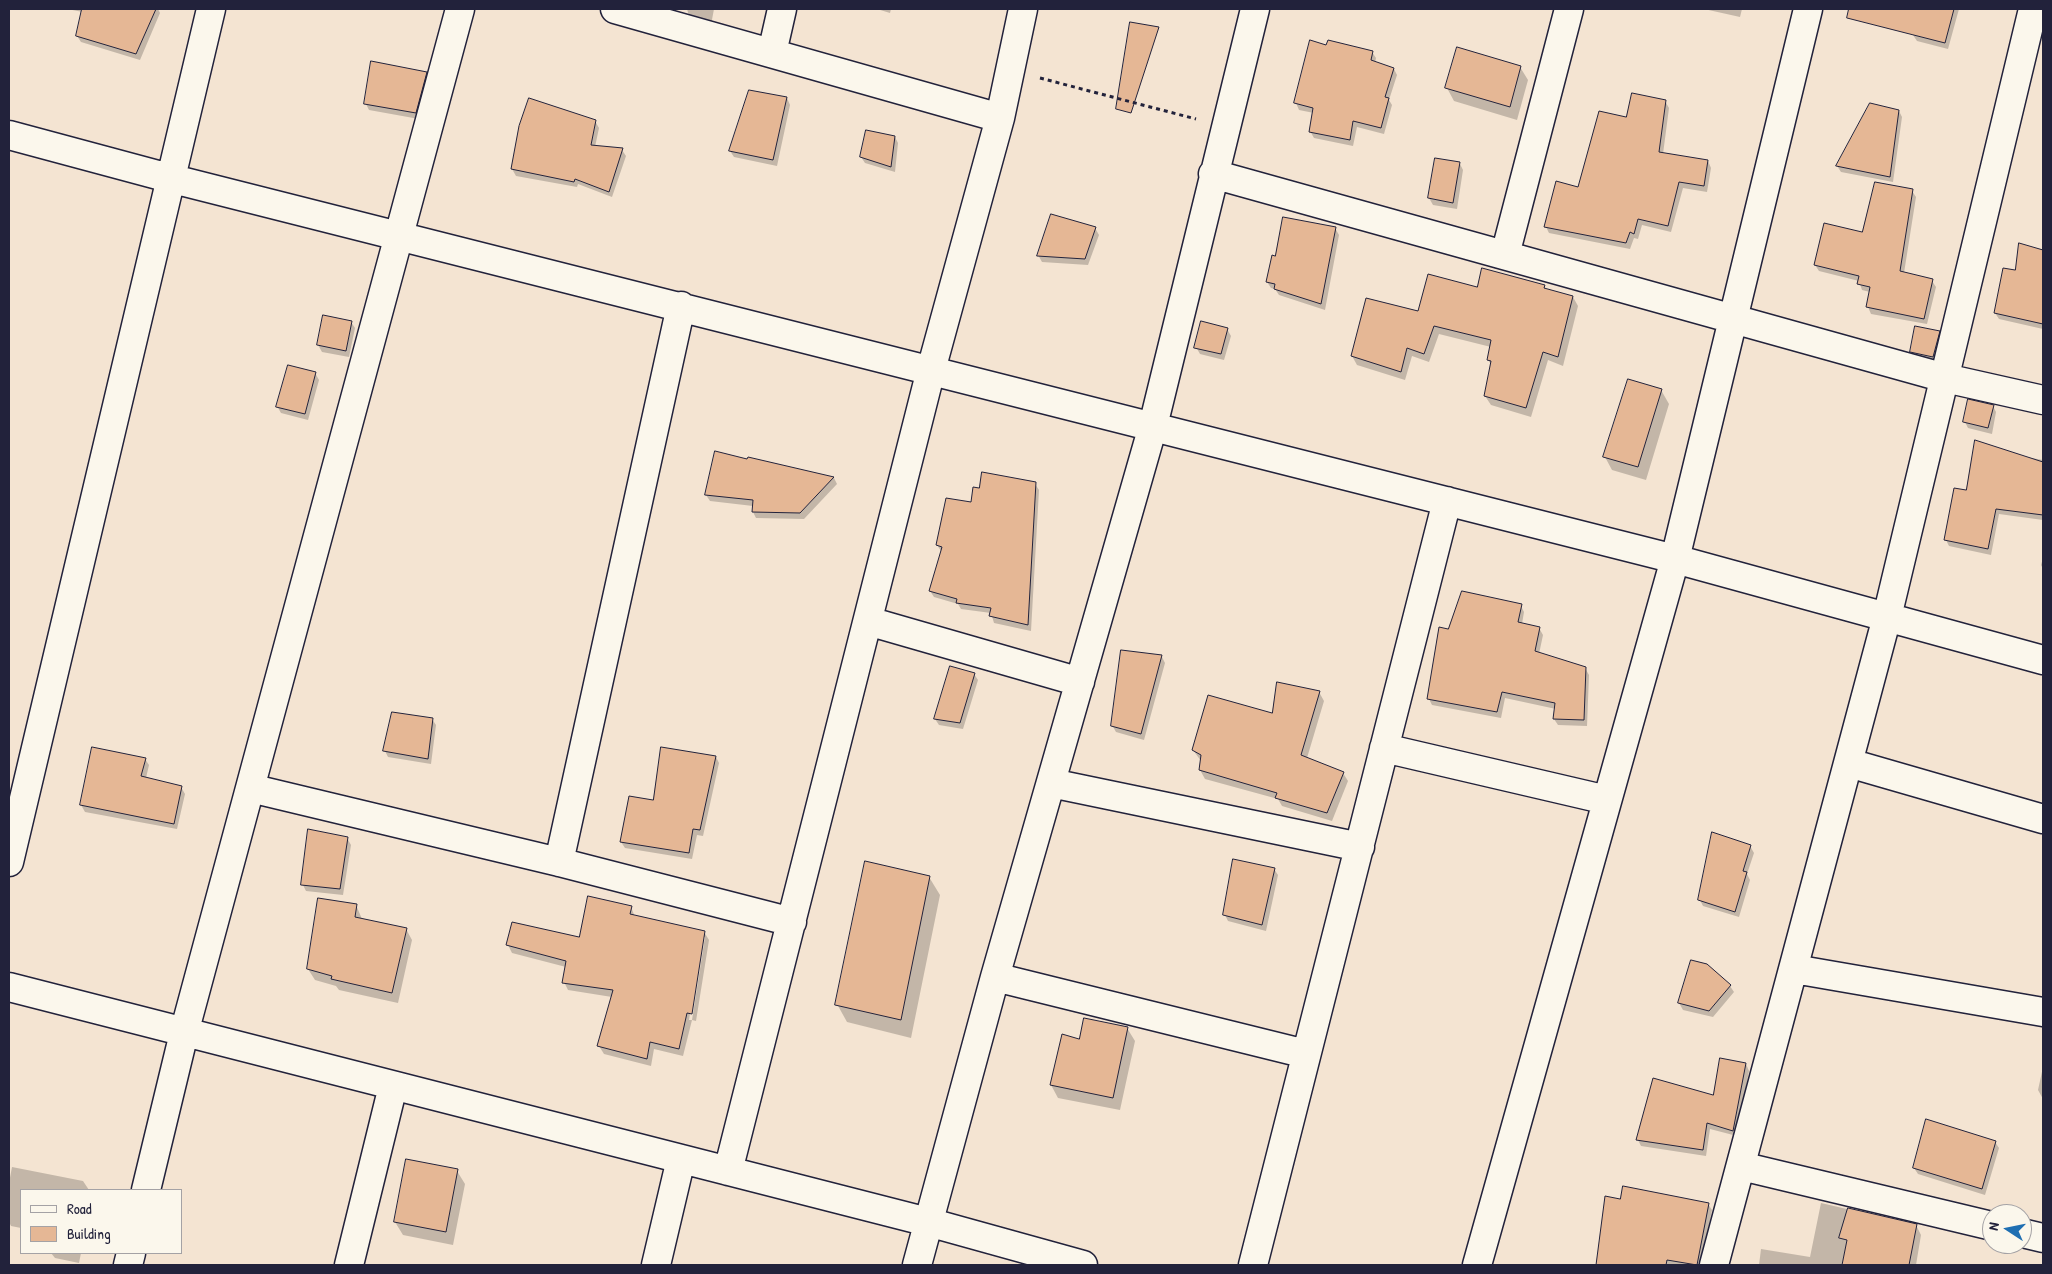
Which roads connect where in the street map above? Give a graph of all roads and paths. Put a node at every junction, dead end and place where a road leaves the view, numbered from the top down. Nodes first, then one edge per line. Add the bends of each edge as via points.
1 (211, 9) edge
2 (460, 9) edge
3 (615, 9) edge
4 (782, 9) edge
5 (1023, 9) edge
6 (1255, 9) edge
7 (1569, 9) edge
8 (1808, 9) edge
9 (2033, 9) edge
10 (772, 53) junction
11 (1010, 70) junction
12 (1000, 118) junction
13 (1225, 127) junction
14 (9, 135) edge
15 (1213, 174) junction
16 (169, 178) junction
17 (400, 236) junction
18 (1504, 255) junction
19 (681, 306) junction
20 (1732, 319) junction
21 (932, 370) junction
22 (1945, 378) junction
23 (2043, 400) edge
24 (1153, 426) junction
25 (1447, 501) junction
26 (1675, 559) junction
27 (1887, 617) junction
28 (868, 621) junction
29 (2043, 660) edge
30 (1080, 682) junction
31 (1384, 748) junction
32 (1849, 762) junction
33 (1051, 783) junction
34 (250, 788) junction
35 (1607, 800) junction
36 (2043, 819) edge
37 (1360, 847) junction
38 (9, 862) edge
39 (559, 862) junction
40 (792, 922) junction
41 (1794, 969) junction
42 (995, 977) junction
43 (9, 987) edge
44 (2043, 1012) edge
45 (184, 1033) junction
46 (1306, 1054) junction
47 (393, 1086) junction
48 (681, 1159) junction
49 (1741, 1166) junction
50 (728, 1171) junction
51 (146, 1189) edge
52 (928, 1222) junction
53 (1982, 1224) edge
54 (349, 1265) edge
55 (656, 1265) edge
56 (917, 1265) edge
57 (1083, 1265) edge
58 (1253, 1265) edge
59 (1477, 1265) edge
60 (1714, 1265) edge

1 - 16 street
2 - 17 street
3 - 10 street
4 - 10 street
5 - 11 street
6 - 13 street
7 - 18 street
8 - 20 street
9 - 22 street
10 - 12 street
11 - 12 street
11 - 13 path
12 - 21 street
13 - 15 street
14 - 16 street
15 - 18 street
15 - 24 street
16 - 17 street
16 - 38 street
17 - 19 street
17 - 34 street
18 - 20 street
19 - 21 street
19 - 39 street
20 - 22 street
20 - 26 street
21 - 24 street
21 - 28 street
22 - 23 street
22 - 27 street
24 - 25 street
24 - 30 street
25 - 26 street
25 - 31 street
26 - 27 street
26 - 35 street
27 - 29 street
27 - 32 street
28 - 30 street
28 - 40 street
30 - 33 street
31 - 35 street
31 - 37 street
32 - 36 street
32 - 41 street
33 - 37 street
33 - 42 street
34 - 39 street
34 - 45 street
35 - 59 street
37 - 46 street
39 - 40 street
40 - 50 street
41 - 44 street
41 - 49 street
42 - 46 street
42 - 52 street
43 - 45 street
45 - 47 street
45 - 51 street
46 - 58 street
47 - 48 street
47 - 54 street
48 - 50 street
48 - 55 street
49 - 53 street
49 - 60 street
50 - 52 street
52 - 56 street
52 - 57 street

